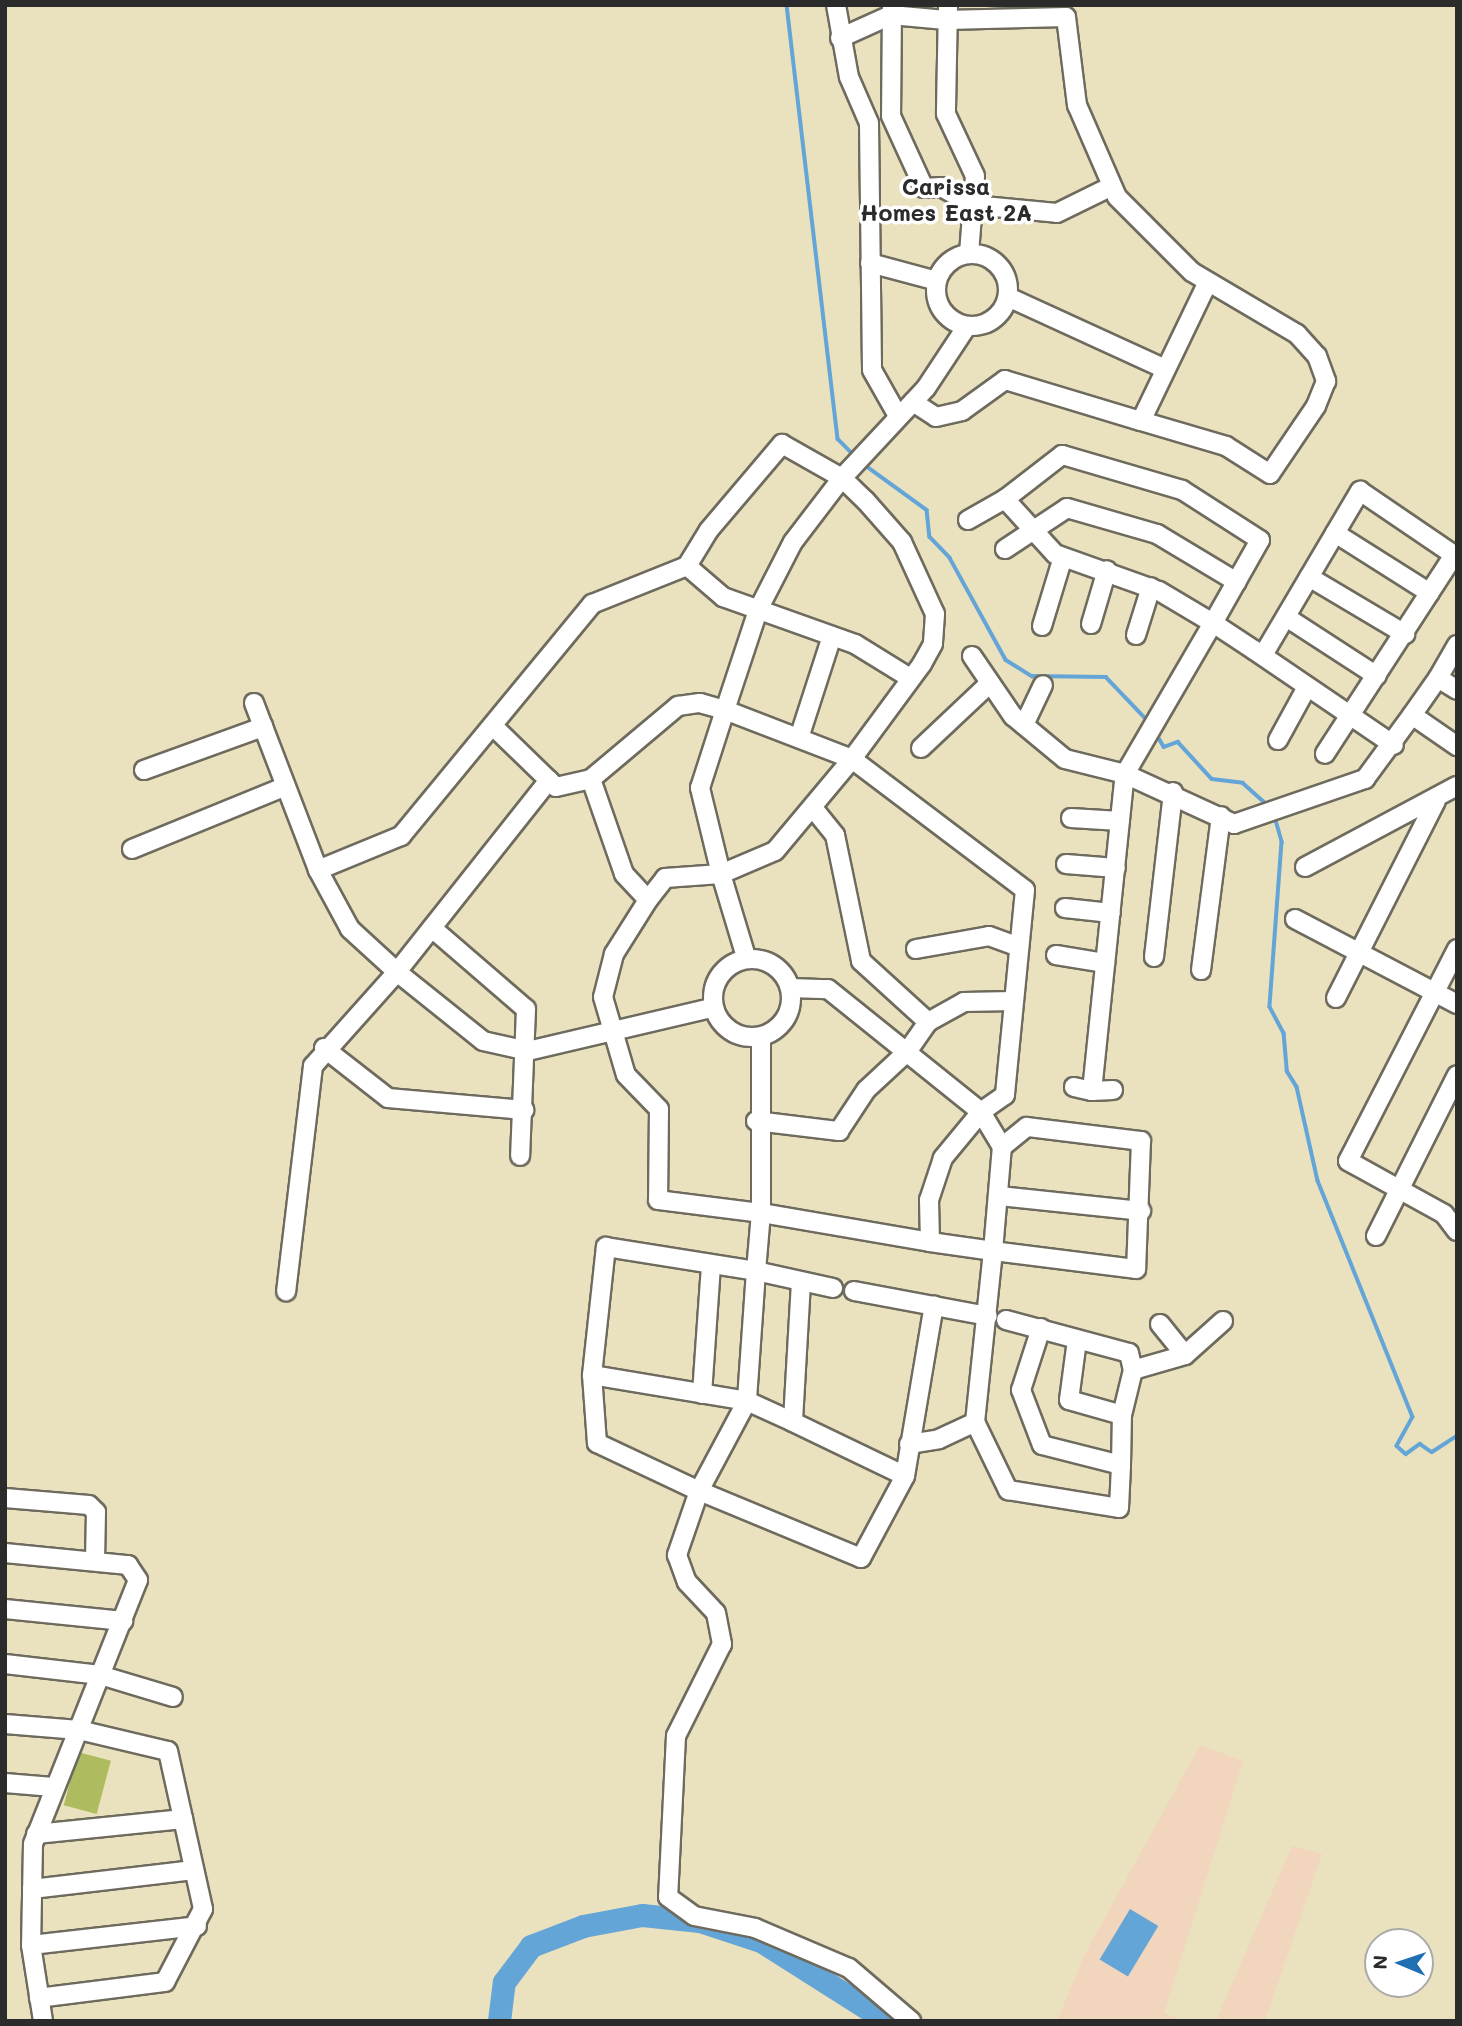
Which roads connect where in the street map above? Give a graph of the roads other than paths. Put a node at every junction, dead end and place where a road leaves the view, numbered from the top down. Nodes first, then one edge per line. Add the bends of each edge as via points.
1 (836, 5) edge
2 (891, 10) edge
3 (1065, 11) edge
4 (947, 13) edge
5 (840, 38) junction
6 (1112, 186) junction
7 (973, 205) junction
8 (969, 254) junction
9 (870, 263) junction
10 (937, 281) junction
11 (1208, 282) junction
12 (1008, 297) junction
13 (967, 326) junction
14 (1163, 369) junction
15 (913, 402) junction
16 (898, 416) junction
17 (1141, 421) junction
18 (847, 473) junction
19 (1005, 499) junction
20 (968, 520) dead end
21 (1029, 530) junction
22 (1335, 533) junction
23 (1005, 549) dead end
24 (1455, 556) edge
25 (1063, 557) junction
26 (687, 566) junction
27 (1107, 570) junction
28 (1309, 577) junction
29 (1237, 582) junction
30 (1152, 587) junction
31 (1430, 593) junction
32 (758, 610) junction
33 (1286, 617) junction
34 (1213, 623) junction
35 (1091, 624) dead end
36 (1042, 626) dead end
37 (1405, 634) junction
38 (1136, 635) dead end
39 (832, 636) junction
40 (1457, 645) edge
41 (1263, 655) junction
42 (972, 656) dead end
43 (1377, 677) junction
44 (910, 678) junction
45 (1438, 678) junction
46 (990, 683) junction
47 (1043, 685) dead end
48 (1307, 687) junction
49 (1457, 690) edge
50 (254, 703) dead end
51 (724, 710) junction
52 (1412, 715) junction
53 (1348, 716) junction
54 (1024, 725) junction
55 (263, 727) junction
56 (494, 727) junction
57 (799, 738) junction
58 (1278, 740) dead end
59 (1394, 745) junction
60 (1457, 746) edge
61 (921, 748) dead end
62 (1325, 754) dead end
63 (852, 759) junction
64 (144, 770) dead end
65 (1125, 774) junction
66 (591, 779) junction
67 (549, 780) junction
68 (286, 786) junction
69 (1457, 786) edge
70 (1173, 792) junction
71 (1436, 801) junction
72 (813, 808) junction
73 (1071, 818) dead end
74 (1227, 820) junction
75 (1120, 821) junction
76 (132, 849) dead end
77 (1066, 864) dead end
78 (1305, 867) dead end
79 (1116, 868) junction
80 (318, 870) junction
81 (721, 874) junction
82 (648, 900) junction
83 (1065, 908) dead end
84 (1111, 913) junction
85 (1295, 919) dead end
86 (432, 928) junction
87 (1019, 947) junction
88 (916, 949) dead end
89 (1457, 949) edge
90 (1359, 952) junction
91 (1056, 955) dead end
92 (746, 957) junction
93 (1154, 957) dead end
94 (1105, 963) junction
95 (1201, 970) dead end
96 (397, 972) junction
97 (790, 988) junction
98 (1435, 992) junction
99 (1336, 998) dead end
100 (1013, 1001) junction
101 (1457, 1004) edge
102 (712, 1008) junction
103 (928, 1022) junction
104 (611, 1037) junction
105 (761, 1037) junction
106 (324, 1048) junction
107 (528, 1051) junction
108 (907, 1052) junction
109 (1457, 1075) edge
110 (1113, 1090) dead end
111 (524, 1110) junction
112 (981, 1112) junction
113 (756, 1121) junction
114 (1002, 1147) junction
115 (520, 1156) dead end
116 (1399, 1189) junction
117 (999, 1196) junction
118 (1141, 1211) junction
119 (761, 1213) junction
120 (1454, 1219) edge
121 (1376, 1237) dead end
122 (930, 1242) junction
123 (993, 1251) junction
124 (710, 1264) junction
125 (756, 1271) junction
126 (801, 1282) junction
127 (833, 1288) dead end
128 (286, 1291) dead end
129 (854, 1292) dead end
130 (934, 1305) junction
131 (997, 1318) junction
132 (1223, 1321) dead end
133 (1160, 1324) dead end
134 (1041, 1328) junction
135 (1077, 1340) junction
136 (1185, 1355) junction
137 (1133, 1370) junction
138 (592, 1375) junction
139 (702, 1394) junction
140 (747, 1401) junction
141 (1122, 1415) junction
142 (793, 1422) junction
143 (975, 1422) junction
144 (909, 1444) junction
145 (1121, 1465) junction
146 (905, 1476) junction
147 (699, 1491) junction
148 (5, 1498) edge
149 (5, 1553) edge
150 (95, 1561) junction
151 (5, 1609) edge
152 (123, 1621) junction
153 (5, 1664) edge
154 (100, 1675) junction
155 (173, 1697) dead end
156 (5, 1724) edge
157 (79, 1730) junction
158 (5, 1783) edge
159 (53, 1787) junction
160 (183, 1819) junction
161 (36, 1834) junction
162 (194, 1870) junction
163 (32, 1889) junction
164 (197, 1926) junction
165 (31, 1945) junction
166 (39, 1998) junction
167 (43, 2021) edge
168 (911, 2021) edge

1 - 5 street
2 - 4 street
2 - 5 street
2 - 7 street via 891,117 924,188 941,187
3 - 4 street
3 - 6 street via 1077,105
4 - 7 street via 946,114 975,176
5 - 9 street via 869,123
6 - 7 street via 1057,213
6 - 11 street via 1148,232
7 - 8 street
8 - 10 street via 950,261
8 - 12 street via 997,264
9 - 10 street
9 - 16 street via 872,370
10 - 13 street via 945,313
11 - 14 street
11 - 17 street via 1297,334 1318,356 1326,381 1316,406 1270,474 1226,446
12 - 13 street via 991,321
12 - 14 street
13 - 15 street
14 - 17 street
15 - 16 street
15 - 17 street via 936,417 962,411 1005,380
16 - 18 street
18 - 26 street via 782,444 709,530
18 - 32 street via 793,542
18 - 44 street via 902,542 935,614 933,644
19 - 20 street
19 - 21 street
19 - 29 street via 1062,455 1182,490 1261,540
21 - 23 street
21 - 25 street
21 - 29 street via 1067,508 1157,534
22 - 24 street via 1360,491
22 - 28 street
22 - 31 street
24 - 31 street
25 - 27 street
25 - 36 street
26 - 32 street via 701,584
26 - 56 street via 592,604
27 - 30 street
27 - 35 street
28 - 33 street
28 - 37 street
29 - 34 street
30 - 34 street
30 - 38 street
31 - 37 street
32 - 39 street
32 - 51 street
33 - 41 street
33 - 43 street
34 - 41 street
34 - 65 street
37 - 43 street
39 - 44 street
39 - 57 street
40 - 45 street
41 - 48 street
42 - 46 street
43 - 53 street
44 - 63 street
45 - 49 street
45 - 52 street
46 - 54 street
46 - 61 street
47 - 54 street
48 - 53 street
48 - 58 street
50 - 55 street
51 - 57 street
51 - 66 street via 700,702 678,706
51 - 81 street via 700,788
52 - 59 street
52 - 60 street
53 - 59 street
53 - 62 street
54 - 65 street via 1065,759
55 - 64 street
55 - 68 street
56 - 67 street
56 - 80 street via 401,836
57 - 63 street
59 - 74 street via 1365,779 1304,803
63 - 72 street
63 - 87 street via 1025,890
65 - 70 street
65 - 75 street
66 - 67 street via 556,787
66 - 82 street via 624,874
67 - 86 street
68 - 76 street
68 - 80 street
69 - 71 street
70 - 74 street
70 - 93 street
71 - 78 street
71 - 90 street
72 - 81 street via 775,851
72 - 103 street via 835,835 861,961
73 - 75 street
74 - 95 street
75 - 79 street
77 - 79 street
79 - 84 street
80 - 96 street via 350,929
81 - 82 street via 665,878
81 - 92 street
82 - 104 street via 614,954 603,997
83 - 84 street
84 - 94 street
85 - 90 street
86 - 96 street
86 - 107 street via 516,995 526,1009
87 - 88 street via 989,936
87 - 100 street
89 - 98 street
90 - 98 street
90 - 99 street
91 - 94 street
92 - 97 street via 781,970
92 - 102 street via 729,965 714,986
94 - 110 street via 1083,1089
96 - 106 street
96 - 107 street via 483,1041
97 - 105 street via 780,1027
97 - 108 street via 828,989
98 - 101 street
98 - 116 street via 1348,1161
100 - 103 street via 964,1002
100 - 112 street via 1004,1095
102 - 104 street
102 - 105 street via 739,1036
103 - 108 street
104 - 107 street
104 - 119 street via 626,1075 659,1109 658,1200
105 - 113 street
106 - 111 street via 388,1098
106 - 128 street via 313,1066
107 - 111 street
108 - 112 street
108 - 113 street via 866,1090 839,1131
109 - 116 street
111 - 115 street
112 - 114 street
112 - 122 street via 943,1158 929,1200
113 - 119 street
114 - 117 street
114 - 118 street via 1027,1127 1142,1141
116 - 120 street
116 - 121 street
117 - 118 street
117 - 123 street
118 - 123 street via 1136,1269
119 - 122 street
119 - 125 street
122 - 123 street
123 - 131 street
124 - 125 street
124 - 138 street via 606,1247
124 - 139 street
125 - 126 street
125 - 140 street
126 - 127 street
126 - 142 street
129 - 130 street
130 - 131 street
130 - 144 street
131 - 134 street
131 - 143 street
132 - 136 street
133 - 136 street
134 - 135 street
134 - 145 street via 1021,1390 1042,1445
135 - 137 street via 1129,1353
135 - 141 street via 1069,1401
136 - 137 street
137 - 141 street
138 - 139 street
138 - 147 street via 597,1443
139 - 140 street
140 - 142 street
140 - 147 street
141 - 145 street
142 - 146 street
143 - 144 street via 939,1439
143 - 145 street via 1008,1490 1113,1511 1122,1502
144 - 146 street
146 - 147 street via 861,1558
147 - 168 street via 677,1555 687,1582 716,1613 722,1644 676,1736 668,1897 694,1916 755,1928 849,1968
148 - 150 street via 89,1505 96,1512
149 - 150 street
150 - 152 street via 128,1565 138,1580
151 - 152 street
152 - 154 street
153 - 154 street
154 - 155 street
154 - 157 street
156 - 157 street
157 - 159 street
157 - 160 street via 169,1751
158 - 159 street
159 - 161 street
160 - 161 street
160 - 162 street
161 - 163 street
162 - 163 street
162 - 164 street via 203,1909
163 - 165 street
164 - 165 street
164 - 166 street via 165,1982
165 - 166 street
166 - 167 street

